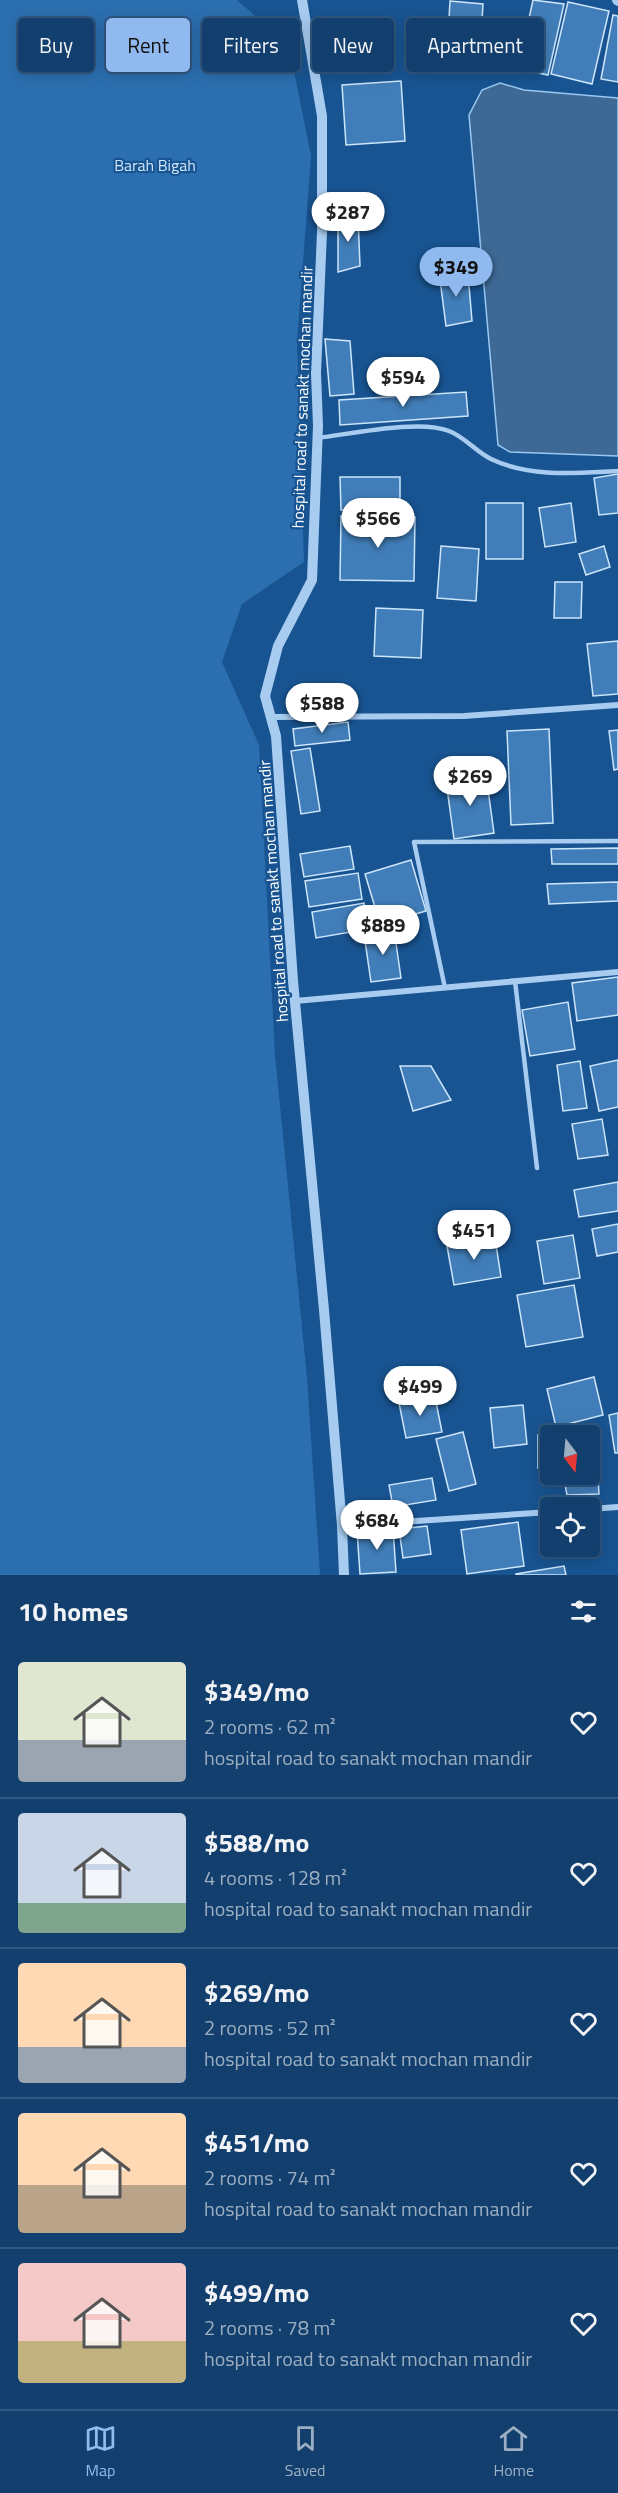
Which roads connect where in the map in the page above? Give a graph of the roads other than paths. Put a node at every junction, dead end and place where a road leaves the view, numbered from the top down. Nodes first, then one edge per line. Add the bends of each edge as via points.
1 (302, 0) edge
2 (317, 438) junction
3 (618, 471) edge
4 (618, 705) edge
5 (271, 717) junction
6 (618, 841) edge
7 (618, 972) edge
8 (515, 981) junction
9 (445, 988) junction
10 (295, 1001) junction
11 (537, 1168) dead end
12 (618, 1508) edge
13 (600, 1509) edge
14 (540, 1513) edge
15 (342, 1526) junction
16 (344, 1575) edge

1 - 2 street, hospital road to sanakt mochan mandir via 322,116
2 - 3 lane via 424,426 449,431 490,458 515,467 559,474
2 - 5 street, hospital road to sanakt mochan mandir via 312,580 278,646 265,696
4 - 5 street via 464,716
5 - 10 street, hospital road to sanakt mochan mandir via 276,736
6 - 9 lane via 414,843
7 - 8 street
8 - 9 street
8 - 11 lane
9 - 10 street
10 - 15 street, hospital road to sanakt mochan mandir
12 - 13 street
14 - 15 street
15 - 16 street, hospital road to sanakt mochan mandir

